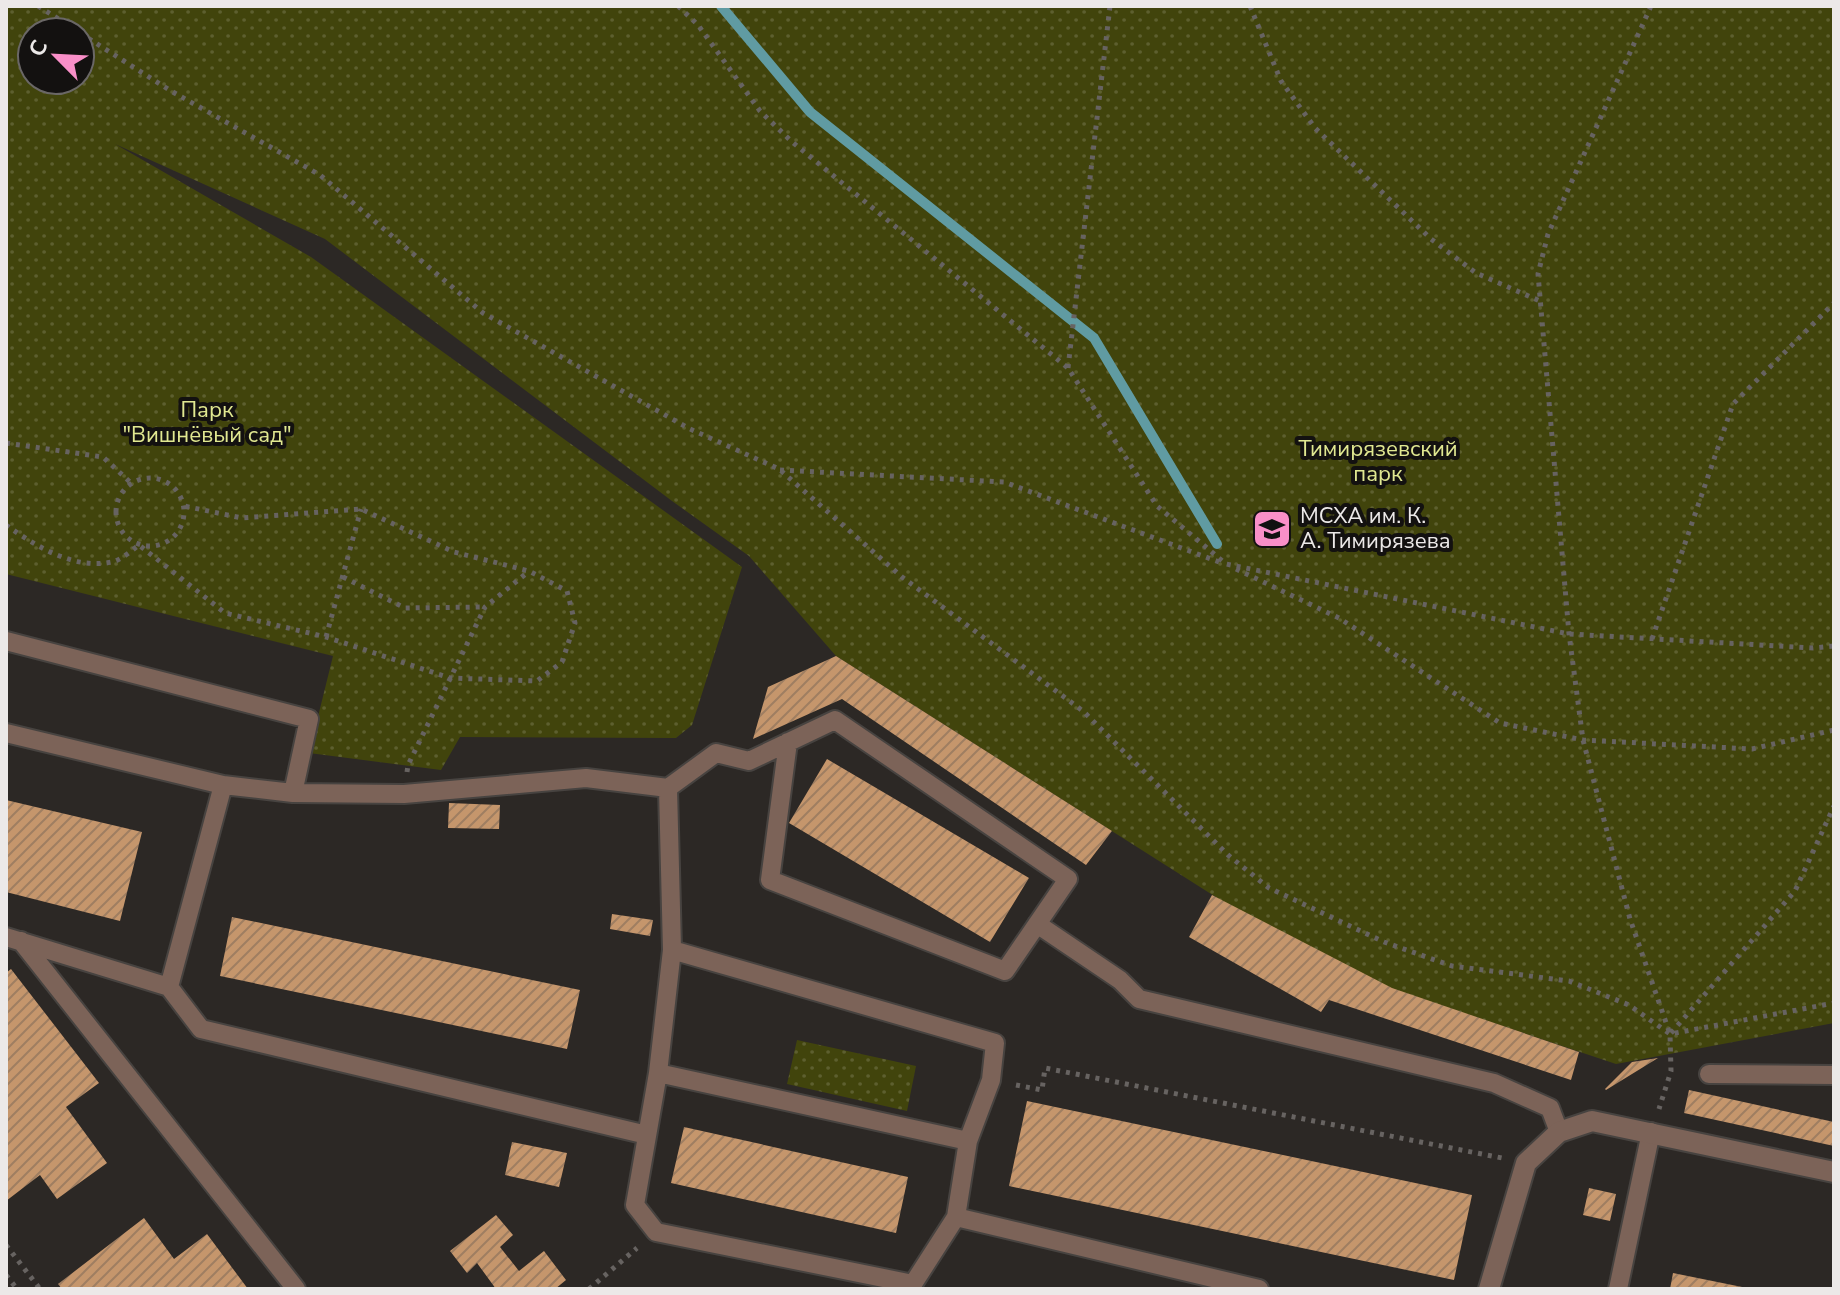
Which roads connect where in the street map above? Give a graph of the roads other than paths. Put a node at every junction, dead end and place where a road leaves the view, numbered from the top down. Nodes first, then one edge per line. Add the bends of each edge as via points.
1 (6, 641) edge
2 (6, 733) edge
3 (788, 742) junction
4 (223, 785) junction
5 (668, 788) junction
6 (293, 793) junction
7 (1037, 924) junction
8 (13, 939) edge
9 (672, 950) junction
10 (169, 987) junction
11 (658, 1073) junction
12 (1709, 1074) dead end
13 (1834, 1075) edge
14 (1559, 1132) junction
15 (1651, 1132) junction
16 (647, 1135) junction
17 (968, 1141) junction
18 (1834, 1172) edge
19 (956, 1217) junction
20 (296, 1289) edge
21 (1259, 1289) edge
22 (1489, 1289) edge
23 (1618, 1289) edge

1 - 6 lane via 309,719
2 - 4 lane
3 - 5 lane via 749,761 716,753
3 - 7 lane via 835,720 1068,879
3 - 7 lane via 770,880 1005,971
4 - 6 lane
4 - 10 lane
5 - 6 lane via 586,778 404,794
5 - 9 lane
7 - 14 lane via 1120,980 1139,999 1494,1083 1550,1108
8 - 10 lane
8 - 20 lane
9 - 11 lane
9 - 17 lane via 995,1043 991,1080
10 - 16 lane via 201,1029
11 - 16 lane
11 - 17 lane
12 - 13 lane
14 - 15 street via 1592,1121
14 - 22 street via 1526,1163
15 - 18 street
15 - 23 lane
16 - 19 lane via 635,1205 656,1232 913,1284
17 - 19 lane
19 - 21 lane

